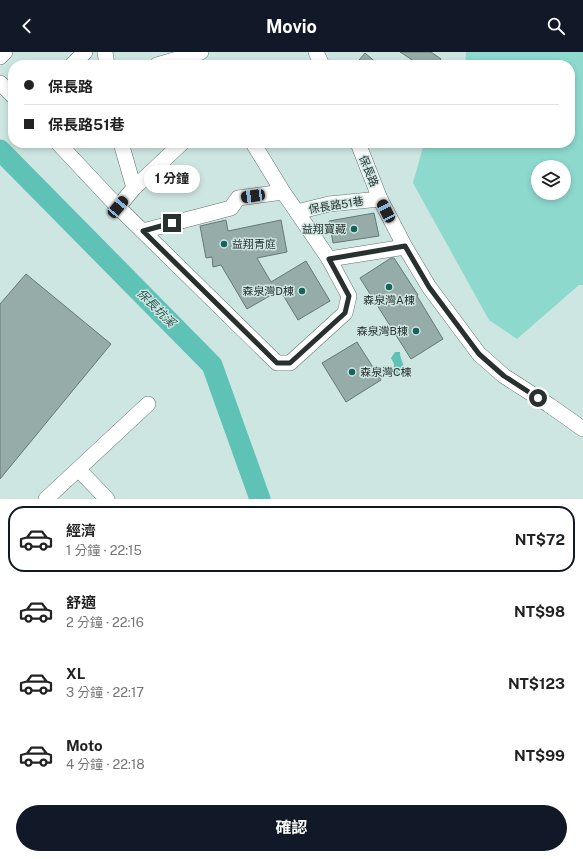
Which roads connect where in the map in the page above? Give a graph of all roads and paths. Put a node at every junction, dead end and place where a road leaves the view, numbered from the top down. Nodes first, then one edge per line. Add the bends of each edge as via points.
1 (5, 52) edge
2 (85, 52) edge
3 (201, 52) edge
4 (0, 57) edge
5 (77, 60) edge
6 (174, 60) edge
7 (0, 83) edge
8 (8, 91) edge
9 (63, 148) edge
10 (122, 148) edge
11 (177, 148) edge
12 (256, 148) edge
13 (360, 148) edge
14 (134, 188) junction
15 (283, 192) junction
16 (380, 199) junction
17 (118, 207) junction
18 (297, 212) junction
19 (143, 231) junction
20 (405, 246) junction
21 (329, 259) junction
22 (148, 404) dead end
23 (583, 429) edge
24 (79, 470) junction
25 (46, 499) edge
26 (107, 499) edge

1 - 4 lane
2 - 5 lane
3 - 6 lane
7 - 8 lane
9 - 17 lane
10 - 14 lane
11 - 14 lane
12 - 15 lane, 保長路51巷
13 - 16 lane, 保長路
14 - 17 lane
15 - 18 lane, 保長路51巷
15 - 19 lane via 238,198 231,208
16 - 18 lane, 保長路51巷 via 329,204
16 - 20 lane, 保長路
17 - 19 lane
18 - 21 lane
19 - 21 lane via 277,363 290,363 345,313 349,296
20 - 21 lane
20 - 23 lane, 保長路 via 429,287 479,354 504,376
22 - 24 lane
24 - 25 lane
24 - 26 lane

